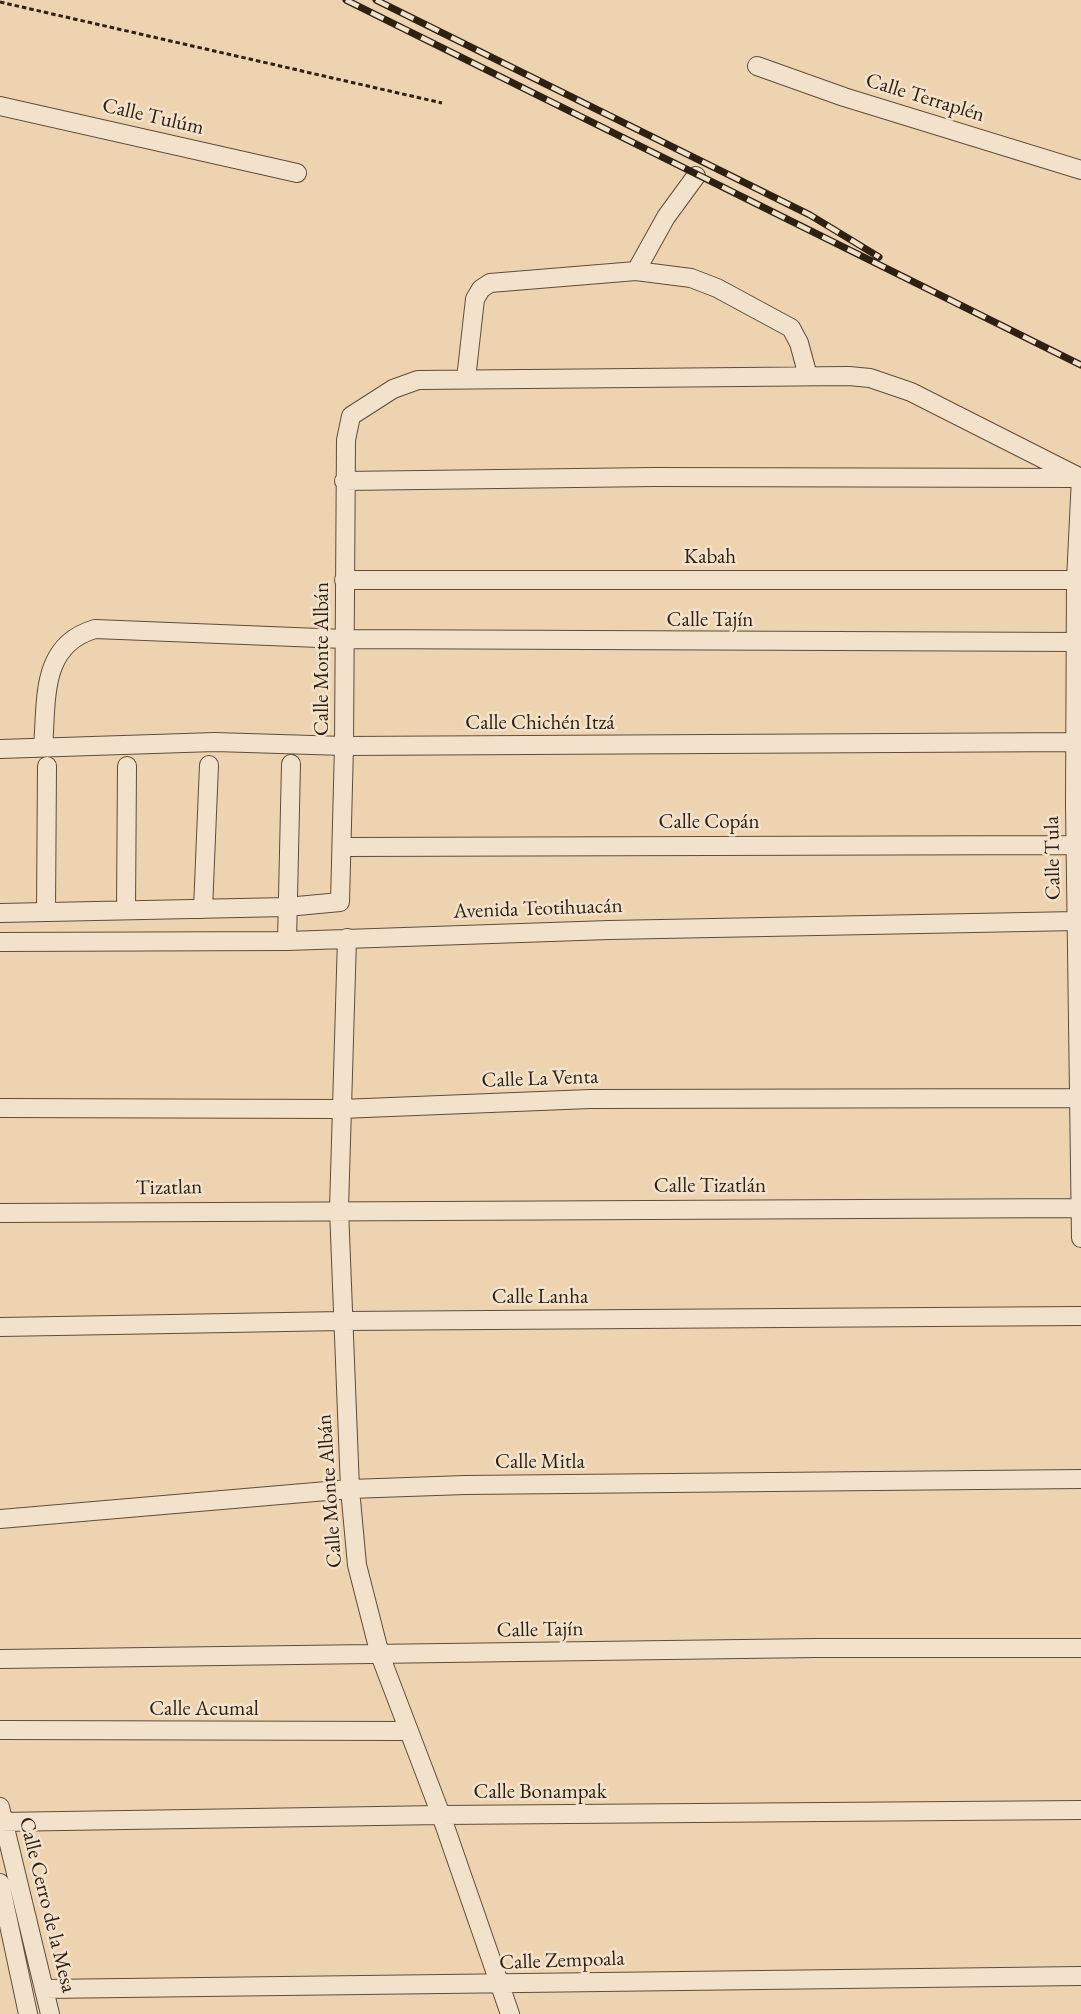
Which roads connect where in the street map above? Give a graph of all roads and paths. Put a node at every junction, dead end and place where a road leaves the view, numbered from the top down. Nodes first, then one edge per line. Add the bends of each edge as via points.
1 (0, 2) edge
2 (757, 66) dead end
3 (442, 103) dead end
4 (0, 106) edge
5 (1081, 170) edge
6 (297, 173) dead end
7 (696, 176) dead end
8 (636, 271) junction
9 (808, 376) junction
10 (466, 379) junction
11 (1081, 478) edge
12 (344, 481) junction
13 (344, 580) junction
14 (1076, 580) junction
15 (344, 639) junction
16 (1079, 642) edge
17 (1078, 742) edge
18 (344, 746) junction
19 (43, 747) junction
20 (0, 749) edge
21 (291, 764) dead end
22 (127, 765) dead end
23 (209, 765) dead end
24 (47, 766) dead end
25 (1078, 805) edge
26 (1076, 845) junction
27 (343, 847) junction
28 (287, 907) junction
29 (203, 909) junction
30 (126, 910) junction
31 (46, 911) junction
32 (0, 913) edge
33 (1080, 921) edge
34 (347, 938) junction
35 (287, 941) junction
36 (0, 942) edge
37 (1081, 1098) edge
38 (0, 1108) edge
39 (341, 1109) junction
40 (1081, 1208) edge
41 (339, 1209) junction
42 (0, 1213) edge
43 (1081, 1238) edge
44 (1081, 1316) edge
45 (342, 1321) junction
46 (0, 1327) edge
47 (1081, 1479) edge
48 (350, 1489) junction
49 (0, 1519) edge
50 (1081, 1648) edge
51 (380, 1655) junction
52 (0, 1659) edge
53 (0, 1730) edge
54 (408, 1731) junction
55 (1081, 1810) edge
56 (441, 1815) junction
57 (1, 1817) edge
58 (0, 1883) edge
59 (6, 1935) edge
60 (1081, 1976) edge
61 (500, 1985) junction
62 (44, 1989) junction
63 (28, 2014) edge
64 (50, 2014) edge
65 (510, 2014) edge

1 - 3 path
2 - 5 street, Calle Terraplén
4 - 6 street, Calle Tulúm
7 - 8 street via 666,217
8 - 9 street via 705,282 782,322 795,334
8 - 10 street via 490,283 475,299
9 - 10 street
9 - 11 street via 870,378 911,392
10 - 12 street, Calle Monte Albán via 404,383 351,416
11 - 12 street
11 - 14 street, Calle Tula
12 - 13 street, Calle Monte Albán
13 - 14 street, Kabah
13 - 15 street, Calle Monte Albán
14 - 16 street, Calle Tula
15 - 16 street, Calle Tajín
15 - 18 street, Calle Monte Albán
15 - 19 street, Calle Tajín via 95,629 78,635 63,645 52,667
16 - 17 street, Calle Tula
17 - 18 street, Calle Chichén Itzá
17 - 25 street, Calle Tula
18 - 19 street, Calle Chichén Itzá via 215,742
18 - 27 street, Calle Monte Albán
19 - 20 street, Calle Chichén Itzá
21 - 28 street
22 - 30 street
23 - 29 street
24 - 31 street
25 - 26 street, Calle Tula
26 - 27 street, Calle Copán
26 - 33 street, Calle Tula
27 - 28 street, Calle Monte Albán via 340,902
28 - 29 street
28 - 35 street
29 - 30 street
30 - 31 street
31 - 32 street
33 - 34 street, Avenida Teotihuacán
33 - 37 street, Calle Tula
34 - 35 street, Avenida Teotihuacán
34 - 39 street, Calle Monte Albán
35 - 36 street, Avenida Teotihuacán
37 - 39 street, Calle La Venta via 590,1099
37 - 40 street, Calle Tula
38 - 39 street, Calle La Venta
39 - 41 street, Calle Monte Albán
40 - 41 street, Calle Tizatlán
40 - 43 street, Calle Tula
41 - 42 street, Tizatlan
41 - 45 street, Calle Monte Albán
44 - 45 street, Calle Lanha
45 - 46 street, Calle Lanha
45 - 48 street, Calle Monte Albán
47 - 48 street, Calle Mitla
48 - 49 street, Calle Mitla
48 - 51 street, Calle Monte Albán via 357,1566
50 - 51 street, Calle Tajín
51 - 52 street, Calle Tajín
51 - 54 street, Calle Monte Albán
53 - 54 street, Calle Acumal
54 - 56 street, Calle Monte Albán
55 - 56 street, Calle Bonampak
56 - 57 street, Calle Bonampak
56 - 61 street, Calle Monte Albán
57 - 62 street, Calle Cerro de la Mesa
58 - 59 street, Calle Cerro de la Mesa
59 - 63 street, Calle Cerro de la Mesa
60 - 61 street, Calle Zempoala
61 - 62 street, Calle Zempoala
61 - 65 street, Calle Monte Albán
62 - 64 street, Calle Cerro de la Mesa

